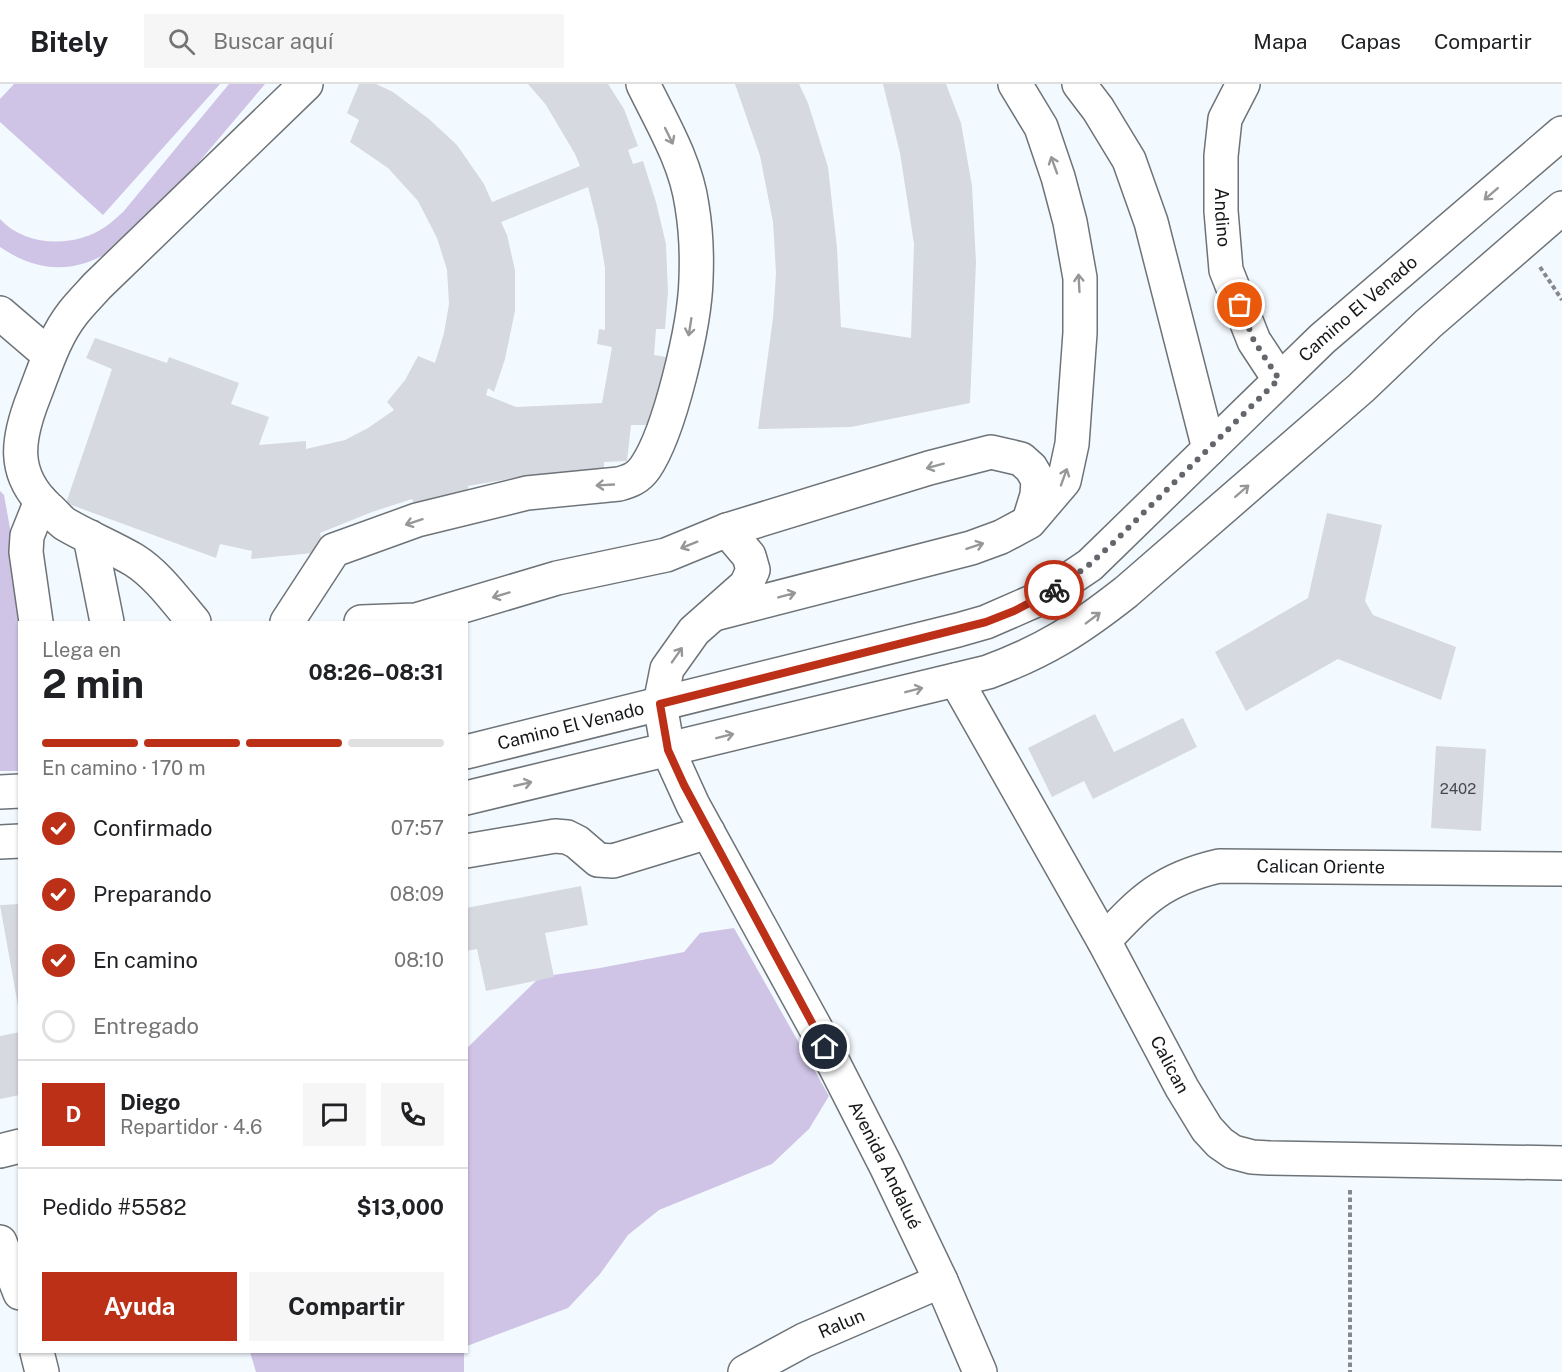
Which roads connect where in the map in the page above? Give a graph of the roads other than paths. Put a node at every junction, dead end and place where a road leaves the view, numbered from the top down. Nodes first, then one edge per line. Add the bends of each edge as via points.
1 (306, 84) edge
2 (643, 84) edge
3 (1015, 84) edge
4 (1079, 84) edge
5 (1243, 84) edge
6 (1562, 133) edge
7 (1562, 208) edge
8 (0, 314) edge
9 (49, 355) junction
10 (1279, 379) junction
11 (11, 424) edge
12 (1209, 449) junction
13 (40, 501) junction
14 (1029, 522) junction
15 (727, 530) junction
16 (90, 537) junction
17 (710, 615) junction
18 (36, 621) edge
19 (107, 621) edge
20 (193, 621) edge
21 (288, 621) edge
22 (388, 621) edge
23 (956, 680) junction
24 (660, 704) junction
25 (668, 750) junction
26 (468, 752) edge
27 (18, 791) edge
28 (0, 792) edge
29 (468, 798) edge
30 (708, 832) junction
31 (18, 841) edge
32 (0, 842) edge
33 (468, 851) edge
34 (1562, 869) edge
35 (1104, 941) junction
36 (18, 1146) edge
37 (0, 1151) edge
38 (1562, 1163) edge
39 (0, 1242) edge
40 (941, 1281) junction
41 (18, 1288) edge
42 (37, 1353) edge
43 (42, 1372) edge
44 (745, 1372) edge
45 (980, 1372) edge

1 - 9 street via 97,286 71,315
2 -> 21 street via 686,176 693,216 696,281 689,333 671,404 656,449 644,470 632,481 619,484 527,493 417,520 334,550
14 -> 3 street via 1065,482 1072,444 1080,278 1058,177 1041,127
4 - 12 street via 1129,160 1151,222
5 - 10 street, Andino via 1226,119 1221,156 1226,270 1254,341
6 -> 10 street, Camino El Venado
23 -> 7 street via 988,672 1044,649 1126,592
8 - 9 street
9 - 11 street via 27,415
10 - 12 street, Camino El Venado
11 - 13 street via 26,483
12 - 24 street, Camino El Venado via 1089,565 1014,611 958,630
13 - 16 street via 63,522
13 - 18 street via 27,536 26,552
14 -> 15 street via 1038,480 1021,459 991,452
17 -> 14 street via 971,548
15 - 17 street via 749,556 753,570 746,585
15 -> 22 street via 666,555 557,578 416,620
16 - 19 street
16 - 20 street via 135,561 156,578
24 -> 17 street via 667,669
25 -> 23 street
23 - 35 street, Calican
24 - 25 street, Avenida Andalué
24 - 26 street, Camino El Venado
29 -> 25 street
25 - 30 street, Avenida Andalué
27 - 28 street
30 - 33 street via 613,861 598,860 577,842 555,836
30 - 40 street, Avenida Andalué via 815,1027
31 - 32 street
34 - 35 street, Calican Oriente via 1219,866 1172,881 1149,895
35 - 38 street, Calican via 1207,1129 1233,1152 1252,1157
36 - 37 street
39 - 41 street
40 - 44 street, Ralun via 804,1340
40 - 45 street, Avenida Andalué
42 - 43 street

